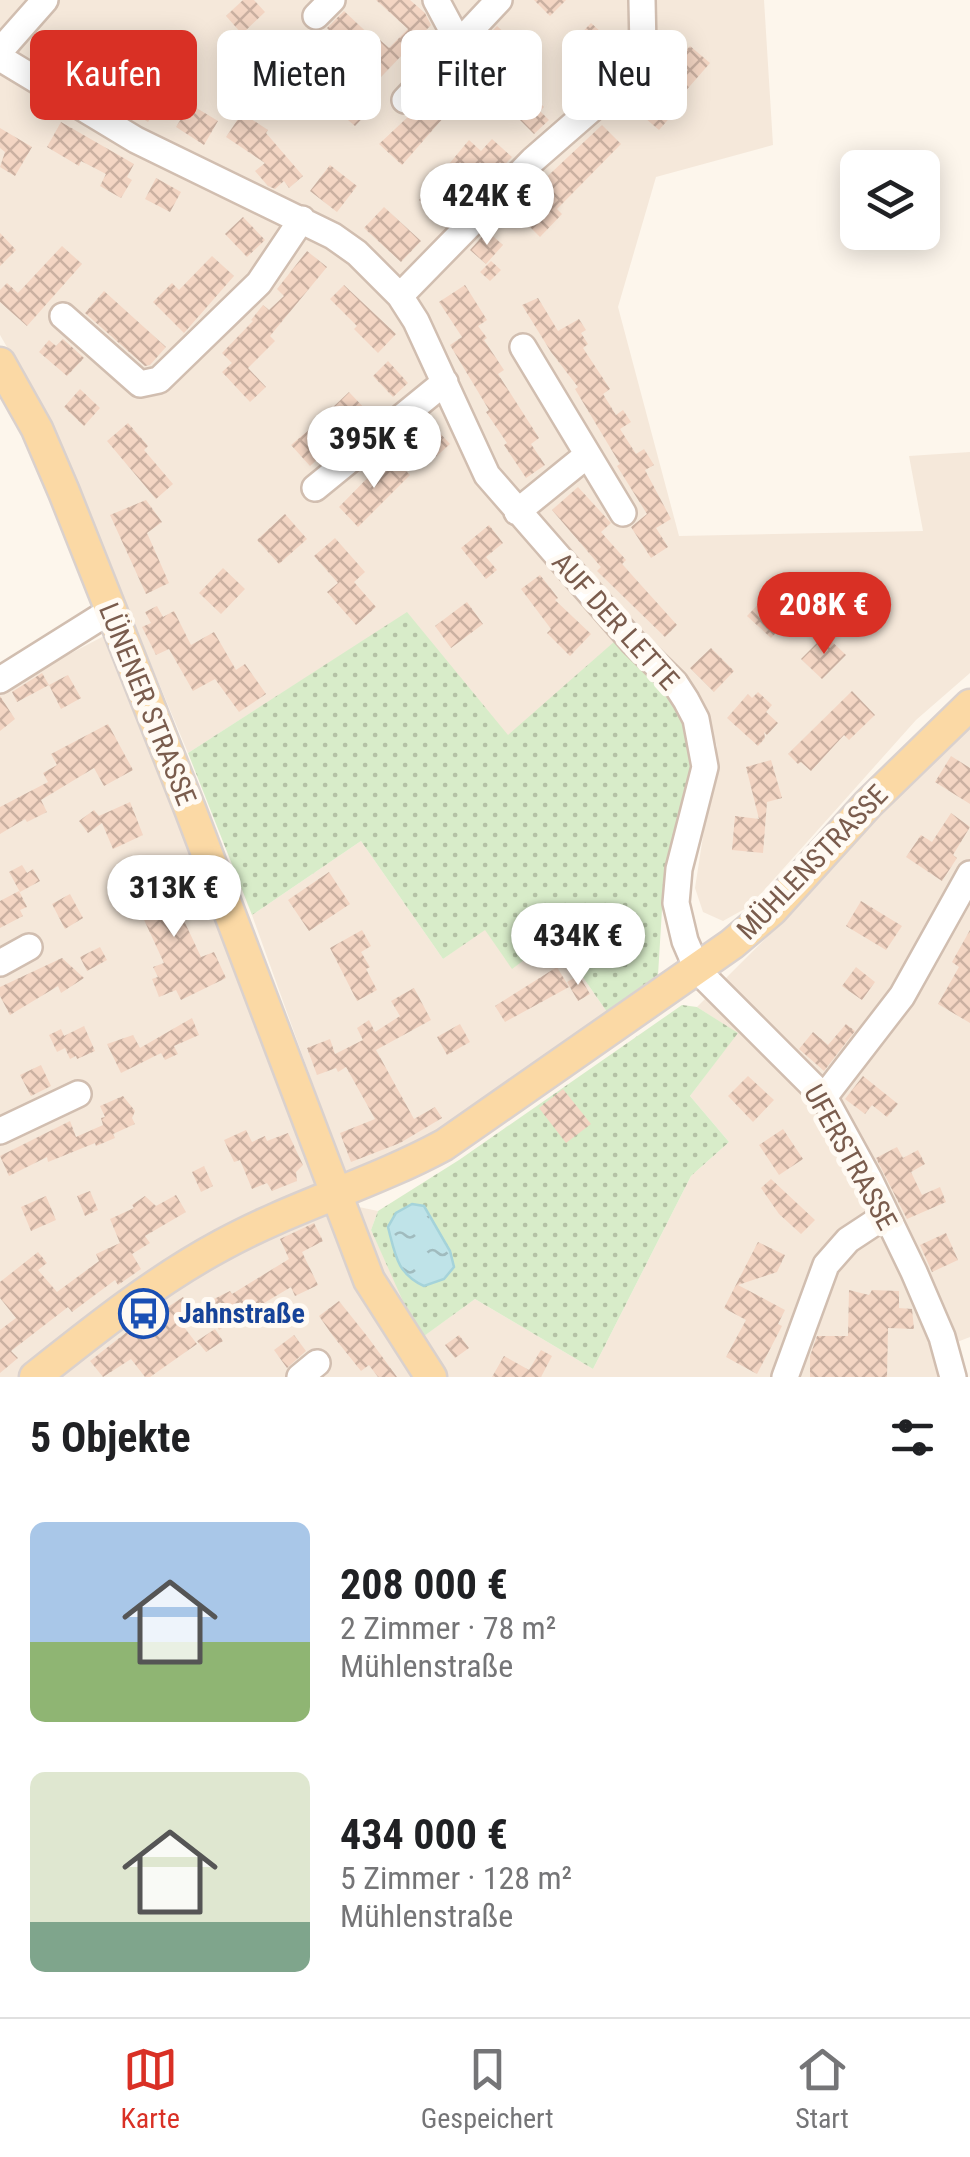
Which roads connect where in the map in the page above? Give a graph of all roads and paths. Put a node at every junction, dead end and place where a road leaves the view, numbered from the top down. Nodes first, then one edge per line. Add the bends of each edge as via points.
1 (45, 0) edge
2 (436, 0) edge
3 (499, 0) edge
4 (642, 0) edge
5 (452, 30) edge
6 (470, 30) edge
7 (0, 54) edge
8 (302, 219) junction
9 (400, 296) junction
10 (64, 316) dead end
11 (523, 347) dead end
12 (0, 363) edge
13 (445, 382) junction
14 (586, 456) junction
15 (315, 488) dead end
16 (517, 512) junction
17 (623, 513) dead end
18 (110, 611) junction
19 (0, 680) edge
20 (970, 705) edge
21 (970, 874) edge
22 (28, 947) dead end
23 (0, 963) edge
24 (698, 971) junction
25 (78, 1094) dead end
26 (824, 1097) junction
27 (0, 1131) edge
28 (336, 1193) junction
29 (886, 1215) junction
30 (35, 1377) edge
31 (432, 1377) edge
32 (784, 1377) edge
33 (953, 1377) edge

1 - 7 street
2 - 5 street
3 - 6 street
4 - 9 street via 643,48 634,72 534,160
7 - 8 street, AUF DER LETTE via 151,148
8 - 9 street, AUF DER LETTE via 357,253
8 - 10 street via 258,284 160,380 140,384
9 - 13 street, AUF DER LETTE
11 - 14 street
12 - 18 main road, LÜNENER STRASSE via 37,429
13 - 15 street
13 - 16 street, AUF DER LETTE via 487,475
14 - 16 street
14 - 17 street
16 - 24 street, AUF DER LETTE via 676,683 696,719 705,768 676,903
18 - 19 street
18 - 28 main road, LÜNENER STRASSE
20 - 24 main road, MÜHLENSTRASSE via 772,910
21 - 26 street via 902,996
22 - 23 street
24 - 26 street, UFERSTRASSE
24 - 28 main road, MÜHLENSTRASSE via 444,1145
25 - 27 street
26 - 29 street, UFERSTRASSE
28 - 30 main road via 208,1253
28 - 31 main road, LÜNENER STRASSE via 370,1280
29 - 32 street via 826,1264
29 - 33 street, UFERSTRASSE via 942,1337

